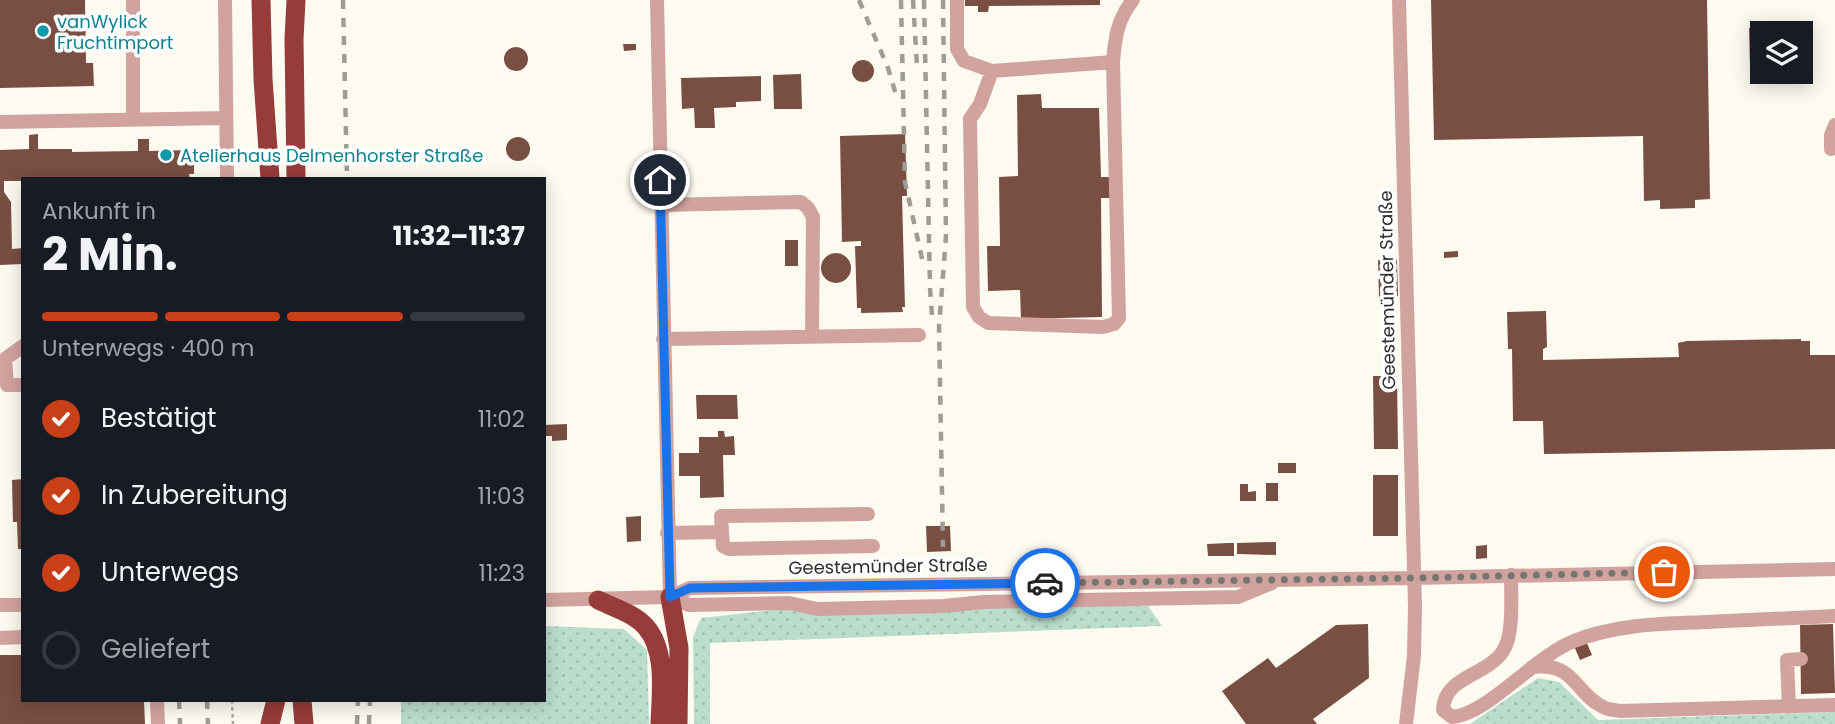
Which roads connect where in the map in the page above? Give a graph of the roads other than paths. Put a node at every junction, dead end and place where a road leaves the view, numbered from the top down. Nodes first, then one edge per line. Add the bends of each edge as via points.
1 (133, 0) edge
2 (225, 0) edge
3 (261, 0) edge
4 (296, 0) edge
5 (657, 0) edge
6 (957, 0) edge
7 (1133, 0) edge
8 (1399, 0) edge
9 (1113, 62) junction
10 (992, 71) junction
11 (226, 118) junction
12 (133, 120) junction
13 (0, 122) edge
14 (1835, 125) edge
15 (1831, 149) dead end
16 (227, 177) edge
17 (270, 177) edge
18 (296, 177) edge
19 (660, 205) junction
20 (919, 335) dead end
21 (812, 336) junction
22 (663, 339) junction
23 (21, 347) edge
24 (21, 385) edge
25 (868, 514) dead end
26 (722, 532) junction
27 (667, 533) junction
28 (873, 545) dead end
29 (1835, 569) edge
30 (1511, 575) junction
31 (1414, 578) junction
32 (1278, 580) junction
33 (670, 597) junction
34 (546, 600) edge
35 (598, 600) junction
36 (21, 605) edge
37 (0, 606) edge
38 (1835, 615) edge
39 (21, 637) edge
40 (0, 638) edge
41 (1556, 650) junction
42 (659, 653) junction
43 (1801, 659) dead end
44 (1531, 667) junction
45 (1559, 668) junction
46 (158, 702) edge
47 (277, 702) edge
48 (278, 702) edge
49 (301, 702) edge
50 (1835, 705) edge
51 (1789, 707) junction
52 (158, 724) edge
53 (270, 724) edge
54 (280, 724) edge
55 (303, 724) edge
56 (660, 724) edge
57 (678, 724) edge
58 (1406, 724) edge

1 - 12 street
2 - 11 street
3 - 17 highway
4 - 18 highway
5 - 19 street
6 - 10 street via 957,49 964,61
7 - 9 street via 1116,28
8 - 31 street, Geestemünder Straße
9 - 10 street
9 - 10 street via 1119,317 1103,327 988,323 974,307 970,119
11 - 12 street
11 - 16 street
12 - 13 street
14 - 15 street
19 - 21 street via 801,202 808,208 813,217
19 - 22 street
20 - 21 street
21 - 22 street
22 - 27 street
23 - 24 street via 5,359 7,385
25 - 26 street via 722,516
26 - 27 street
26 - 28 street via 723,546 729,548
27 - 33 street
29 - 30 street, Geestemünder Straße
30 - 31 street, Geestemünder Straße
30 - 44 street via 1509,631 1503,652 1452,688 1444,698 1443,710 1452,717 1463,716
31 - 32 street, Geestemünder Straße
31 - 58 street via 1414,656
32 - 33 street, Geestemünder Straße via 690,588
32 - 33 street, Geestemünder Straße via 1238,597 943,606 689,606
33 - 35 street, Geestemünder Straße
33 - 42 highway
33 - 57 highway via 678,648
34 - 35 street, Geestemünder Straße
35 - 42 highway via 646,627
36 - 37 street
38 - 41 street via 1634,625
39 - 40 street
41 - 44 street
41 - 45 street
42 - 56 highway
43 - 51 street via 1787,660
44 - 45 street
45 - 51 street via 1603,707 1620,711
46 - 52 street
47 - 53 highway
48 - 54 highway
49 - 55 highway
50 - 51 street

